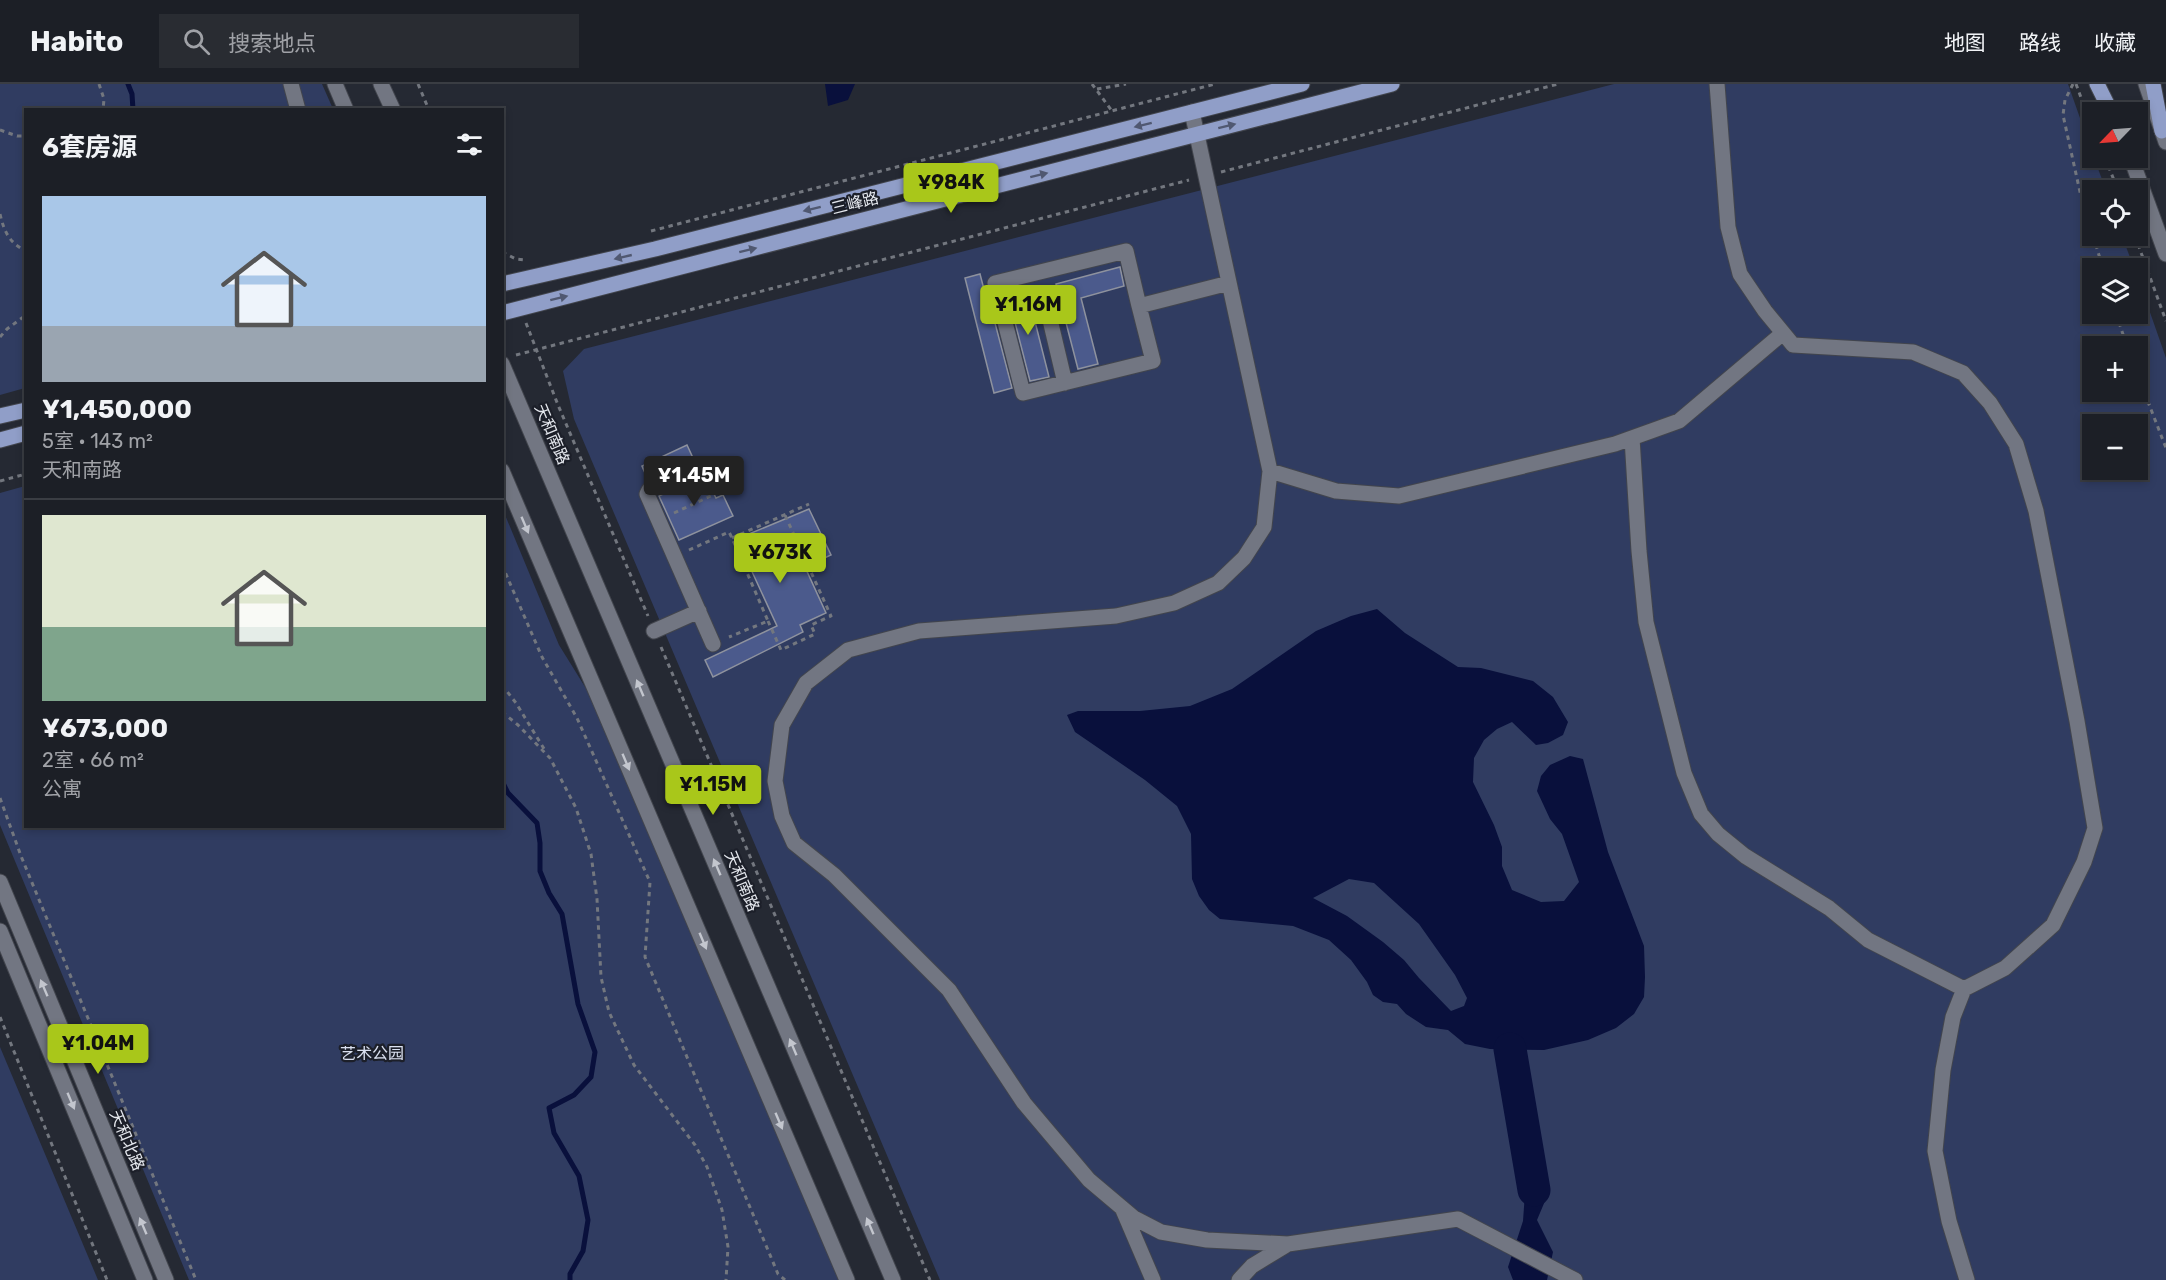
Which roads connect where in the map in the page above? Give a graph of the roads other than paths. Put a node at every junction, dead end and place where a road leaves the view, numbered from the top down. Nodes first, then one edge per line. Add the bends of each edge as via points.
1 (291, 84) edge
2 (335, 84) edge
3 (381, 84) edge
4 (1302, 84) edge
5 (1392, 84) edge
6 (1718, 84) edge
7 (2097, 84) edge
8 (2105, 84) edge
9 (2146, 84) edge
10 (2153, 84) edge
11 (2107, 102) edge
12 (2110, 102) edge
13 (297, 108) edge
14 (345, 108) edge
15 (392, 108) edge
16 (1192, 112) junction
17 (1196, 134) junction
18 (2164, 137) edge
19 (2135, 168) edge
20 (2166, 254) edge
21 (1229, 283) junction
22 (504, 284) edge
23 (1046, 303) dead end
24 (1139, 306) junction
25 (504, 312) edge
26 (1783, 333) junction
27 (508, 360) edge
28 (1065, 383) junction
29 (24, 410) edge
30 (0, 416) edge
31 (24, 434) edge
32 (1632, 438) junction
33 (0, 440) edge
34 (698, 467) dead end
35 (1270, 471) junction
36 (504, 476) edge
37 (699, 611) junction
38 (654, 631) road end
39 (713, 644) road end
40 (0, 882) edge
41 (0, 931) edge
42 (1964, 989) junction
43 (1122, 1207) junction
44 (1288, 1244) junction
45 (146, 1280) edge
46 (166, 1280) edge
47 (847, 1280) edge
48 (892, 1280) edge
49 (1153, 1280) edge
50 (1239, 1280) edge
51 (1575, 1280) edge
52 (1967, 1280) edge

1 - 13 street
2 - 14 street
3 - 15 street
4 - 16 main road, 三峰路
17 -> 5 main road, 三峰路
6 - 26 street via 1728,227 1740,274
7 - 11 main road
8 - 12 street
9 - 18 street
10 - 18 main road
16 - 17 street
16 -> 22 main road, 三峰路 via 655,249
17 - 21 street
25 -> 17 main road, 三峰路
19 - 20 street
21 - 24 street
21 - 35 street
23 - 28 street
24 - 28 street via 1153,361
24 - 28 street via 1126,251 995,283 1023,393
26 - 32 street via 1679,421
26 - 42 street via 1793,345 1913,352 1963,373 1990,403 2016,444 2036,512 2095,828 2084,862 2053,925 2005,968
48 -> 27 street, 天和南路
29 - 30 main road
31 - 33 main road
32 - 35 street via 1399,496 1336,491
32 - 42 street via 1646,622 1684,773 1701,814 1745,856 1829,908 1868,940
34 - 37 street via 649,490 649,498
35 - 43 street via 1264,527 1244,558 1218,583 1174,603 1116,616 919,631 848,650 806,683 782,725 775,781 782,816 794,843 834,875 949,990 1024,1103 1089,1180
36 -> 47 street
37 - 38 street
37 - 39 street
46 -> 40 street, 天和北路
41 -> 45 street
42 - 52 street via 1953,1017 1943,1070 1935,1151 1949,1221
43 - 44 street via 1161,1232 1208,1240
43 - 49 street
44 - 50 street via 1252,1266
44 - 51 street via 1458,1219

